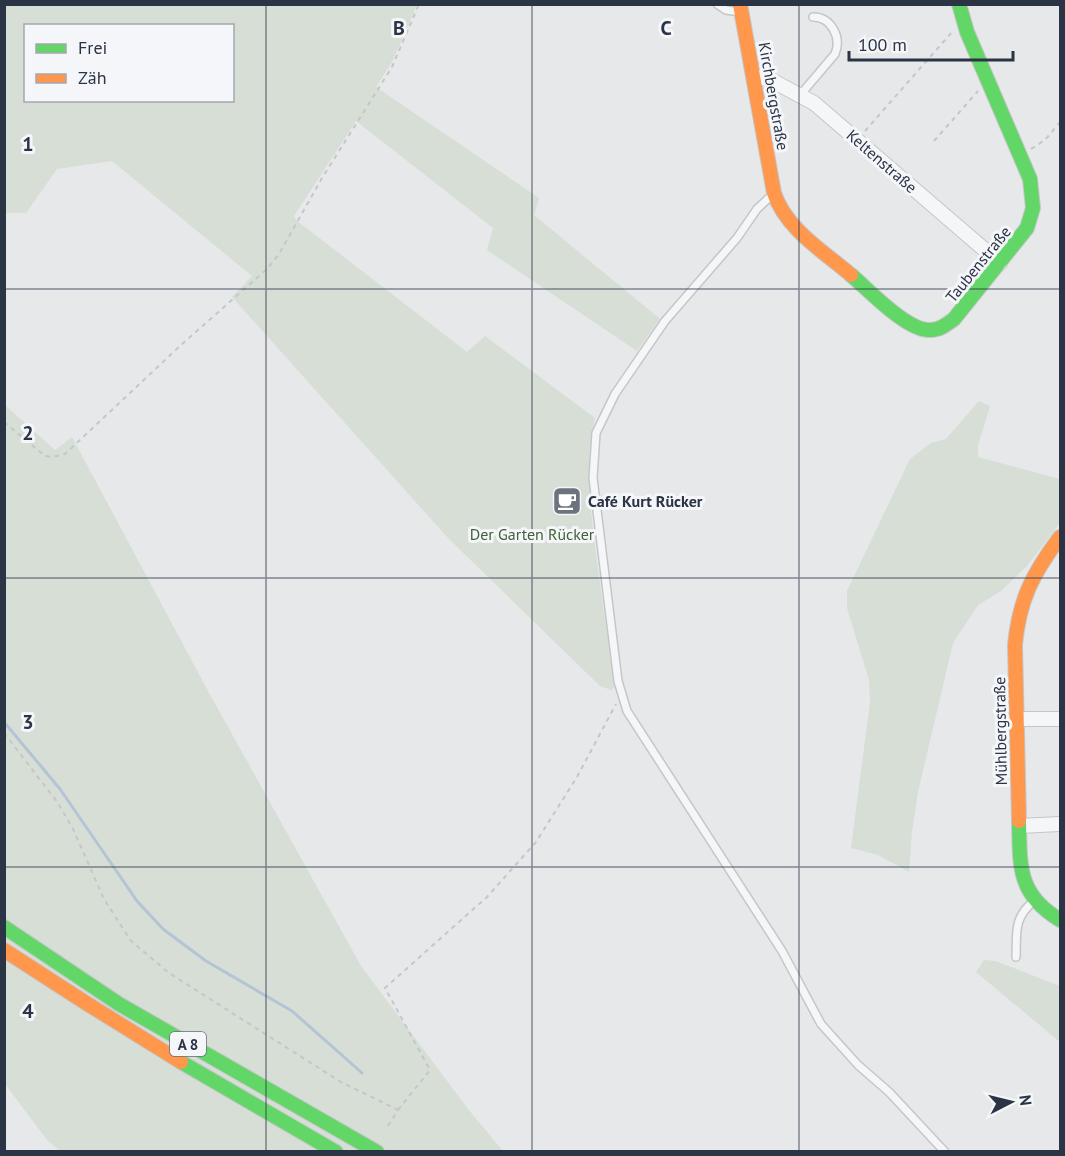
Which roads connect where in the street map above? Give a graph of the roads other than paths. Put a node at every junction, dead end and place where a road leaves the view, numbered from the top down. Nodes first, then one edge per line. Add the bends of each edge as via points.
1 (717, 4) edge
2 (959, 4) edge
3 (741, 8) edge
4 (813, 17) dead end
5 (754, 76) junction
6 (801, 94) junction
7 (774, 193) junction
8 (1000, 262) junction
9 (1060, 537) edge
10 (1060, 718) edge
11 (1016, 719) junction
12 (1060, 824) edge
13 (1018, 826) junction
14 (1034, 901) junction
15 (1060, 920) edge
16 (4, 927) edge
17 (4, 950) edge
18 (1016, 957) dead end
19 (336, 1152) edge
20 (377, 1152) edge
21 (945, 1152) edge

1 - 3 lane via 726,10
2 - 8 main road, Taubenstraße via 967,32 1030,179 1033,208 1027,228
3 - 5 main road, Kirchbergstraße
4 - 6 lane via 826,20 832,27 837,49
5 - 6 street, Keltenstraße
5 - 7 main road, Kirchbergstraße
6 - 8 street, Keltenstraße
7 - 8 main road, Taubenstraße via 793,226 907,322 924,331 947,326
7 - 21 lane via 665,321 615,394 596,433 593,478 621,697 782,951 821,1024
9 - 11 main road, Mühlbergstraße via 1038,565 1021,603 1015,645
10 - 11 street
11 - 13 main road, Mühlbergstraße
12 - 13 street
13 - 14 main road, Mühlbergstraße via 1020,867
14 - 15 main road, Mühlbergstraße
14 - 18 lane via 1018,918
16 - 20 main road, A 8 via 119,1004
17 - 19 main road, A 8 via 126,1030

